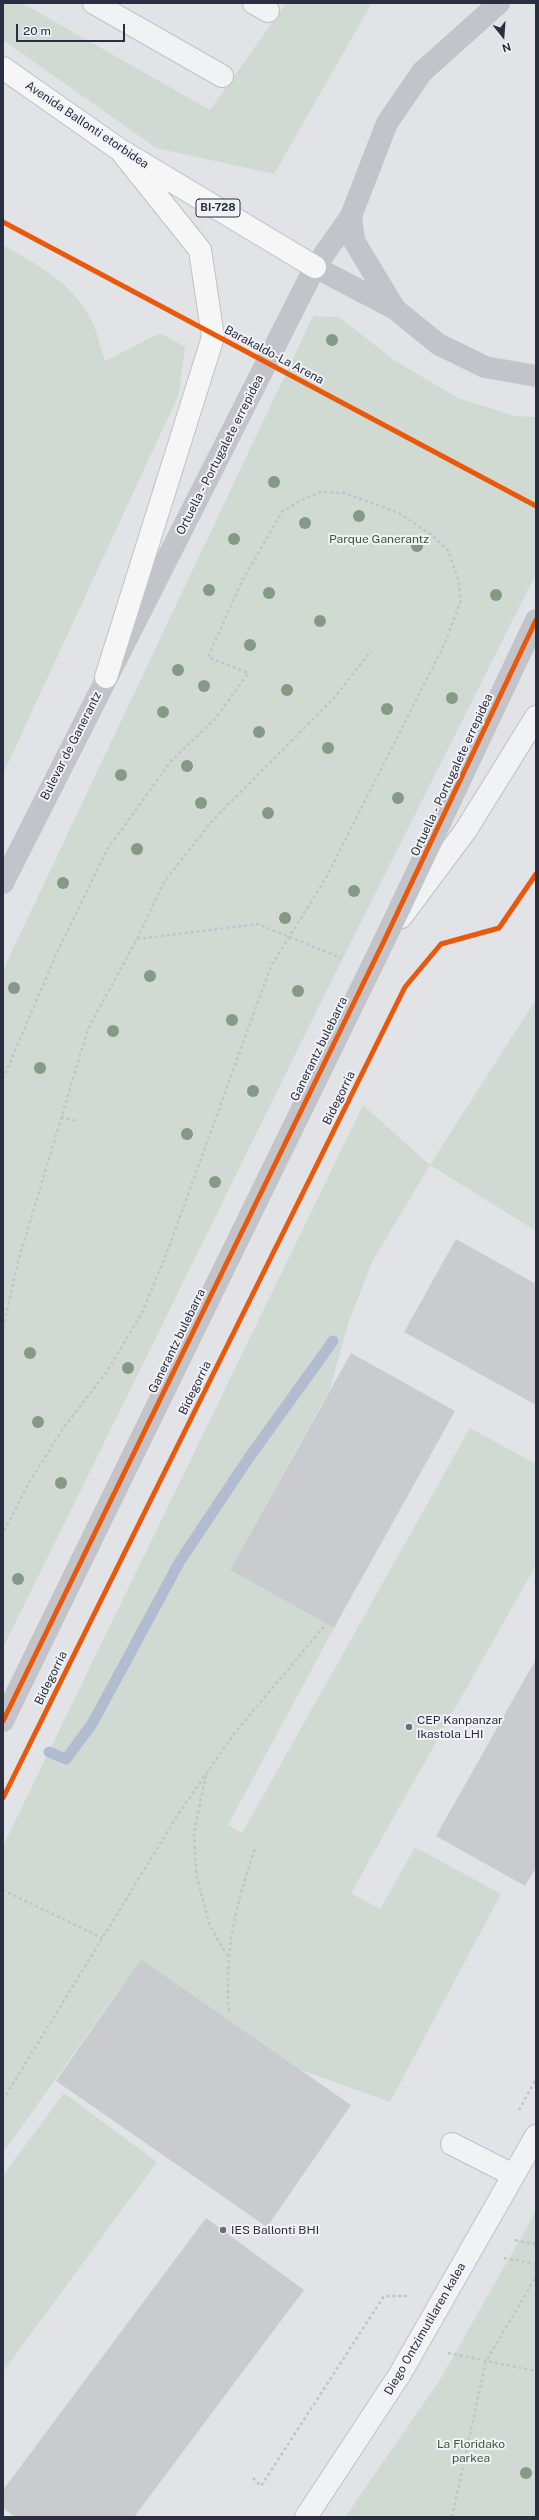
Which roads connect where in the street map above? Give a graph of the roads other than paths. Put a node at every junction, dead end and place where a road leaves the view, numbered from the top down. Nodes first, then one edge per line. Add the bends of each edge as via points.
1 (94, 3) edge
2 (499, 3) edge
3 (3, 68) edge
4 (222, 76) dead end
5 (120, 150) junction
6 (351, 216) junction
7 (315, 267) junction
8 (395, 309) junction
9 (536, 376) edge
10 (536, 620) edge
11 (106, 677) junction
12 (536, 717) edge
13 (3, 883) edge
14 (385, 939) junction
15 (3, 1721) edge
16 (536, 2136) edge
17 (452, 2144) dead end
18 (513, 2175) junction
19 (306, 2517) edge

1 - 4 street
2 - 6 street via 422,72 387,123
3 - 5 main road, Avenida Ballonti etorbidea / BI-728
5 - 7 main road, Avenida Ballonti etorbidea / BI-728
5 - 11 main road via 200,250 213,337
6 - 7 street, Ortuella - Portugalete errepidea
6 - 8 street via 354,241
7 - 8 street
7 - 11 street, Ortuella - Portugalete errepidea
8 - 9 street via 438,344 485,367
10 - 14 street, Ortuella - Portugalete errepidea
11 - 13 street, Bulevar de Ganerantz
12 - 14 street via 466,830
14 - 15 street, Ganerantz bulebarra
16 - 18 street, Diego Ontzimutilaren kalea
17 - 18 street
18 - 19 street, Diego Ontzimutilaren kalea via 400,2374

